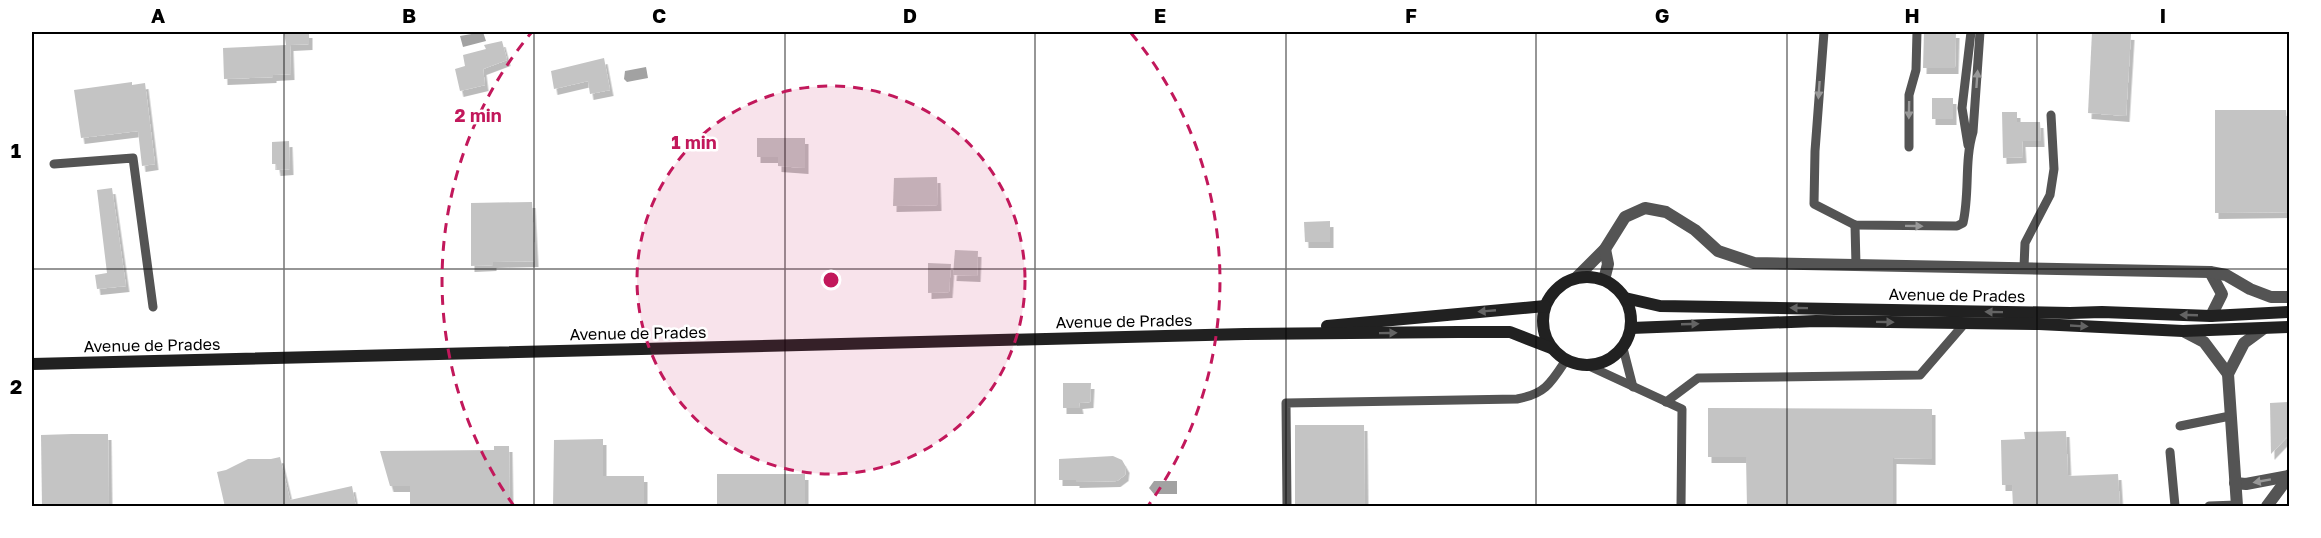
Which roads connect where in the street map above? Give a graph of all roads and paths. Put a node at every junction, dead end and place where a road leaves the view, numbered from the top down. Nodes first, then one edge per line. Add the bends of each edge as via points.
1 (1824, 32) edge
2 (1917, 32) edge
3 (1964, 32) edge
4 (1971, 32) edge
5 (1980, 32) edge
6 (1965, 72) junction
7 (2051, 115) dead end
8 (1909, 147) dead end
9 (1968, 147) junction
10 (54, 164) dead end
11 (1856, 225) junction
12 (1605, 249) junction
13 (1856, 265) junction
14 (2024, 267) junction
15 (2210, 272) junction
16 (1576, 278) junction
17 (1604, 280) junction
18 (2289, 297) edge
19 (1625, 298) junction
20 (1545, 306) junction
21 (153, 307) dead end
22 (2289, 312) edge
23 (2211, 316) junction
24 (1965, 323) junction
25 (2289, 327) edge
26 (1631, 328) junction
27 (2264, 329) junction
28 (2183, 332) junction
29 (1245, 334) junction
30 (1551, 348) junction
31 (1623, 348) junction
32 (1566, 360) junction
33 (32, 364) edge
34 (1589, 366) junction
35 (2228, 374) junction
36 (1633, 387) junction
37 (1666, 402) junction
38 (2230, 416) junction
39 (2180, 426) dead end
40 (2170, 452) dead end
41 (2289, 475) edge
42 (2235, 483) junction
43 (2237, 506) edge
44 (1287, 507) edge
45 (1681, 507) edge
46 (2175, 507) edge
47 (2209, 507) edge
48 (2267, 507) edge

1 -> 11 lane via 1814,204
2 -> 8 lane via 1916,70 1909,95
3 - 6 lane
4 - 6 lane
9 -> 5 lane via 1973,132
6 - 9 lane via 1962,108
7 - 14 lane via 2054,169 2050,195 2025,243
11 -> 9 lane via 1963,223
10 - 21 lane via 133,158
11 - 13 lane
12 - 13 street via 1624,217 1645,208 1666,212 1718,251 1754,263
12 - 16 street
12 - 17 street via 1608,264
13 - 14 street
14 - 15 street
15 - 18 street via 2226,275 2271,297
15 - 23 street via 2222,294
16 - 17 main road
16 - 20 main road via 1552,293
17 - 19 main road
23 -> 19 main road, Avenue de Prades via 1660,306
19 - 26 main road via 1632,317
20 -> 29 main road, Avenue de Prades
20 - 30 main road via 1544,335
22 - 23 main road, Avenue de Prades
26 -> 24 main road, Avenue de Prades via 1816,321
24 -> 28 main road, Avenue de Prades
24 - 37 lane via 1920,375 1698,378
25 - 27 main road, Avenue de Prades
26 - 31 main road
27 - 28 main road, Avenue de Prades
27 - 35 street via 2244,343
28 - 35 street via 2204,342
29 -> 30 main road, Avenue de Prades via 1510,332
29 - 33 main road, Avenue de Prades
30 - 32 main road
31 - 34 main road via 1603,363
31 - 36 lane
32 - 34 main road
32 - 44 lane via 1549,385 1517,399 1286,403
34 - 36 lane
35 - 38 street
36 - 37 lane
37 - 45 lane via 1682,409
38 - 39 lane
38 - 42 street
40 - 46 lane
41 -> 42 street
41 - 48 street
42 - 43 street
43 - 47 lane

